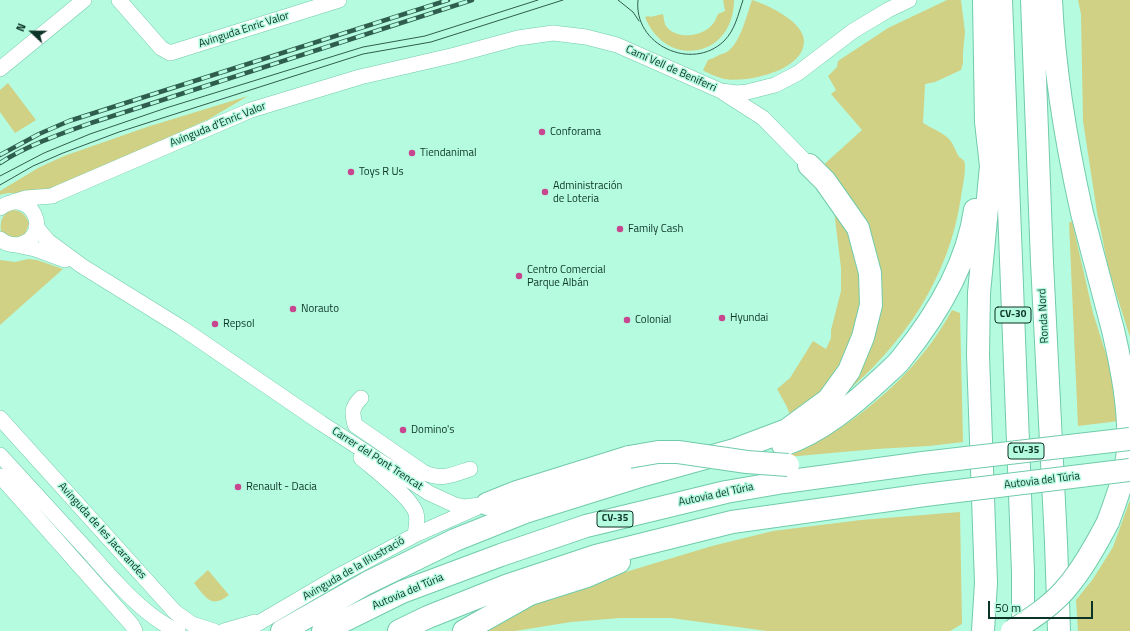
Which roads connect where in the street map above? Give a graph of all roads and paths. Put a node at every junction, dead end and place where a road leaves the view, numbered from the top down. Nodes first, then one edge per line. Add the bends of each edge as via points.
1 (84, 0) edge
2 (119, 0) edge
3 (339, 0) edge
4 (909, 0) edge
5 (984, 0) edge
6 (1001, 0) edge
7 (1032, 0) edge
8 (1051, 0) edge
9 (413, 64) joint
10 (0, 69) edge
11 (721, 91) junction
12 (986, 122) junction
13 (809, 165) joint
14 (52, 196) junction
15 (6, 205) edge
16 (36, 225) junction
17 (7, 244) edge
18 (82, 266) junction
19 (361, 398) dead end
20 (0, 418) edge
21 (321, 423) junction
22 (1130, 439) edge
23 (0, 455) edge
24 (922, 463) junction
25 (680, 466) junction
26 (470, 469) dead end
27 (1130, 470) edge
28 (0, 476) edge
29 (487, 504) junction
30 (686, 534) junction
31 (415, 535) junction
32 (118, 584) junction
33 (294, 604) junction
34 (135, 631) edge
35 (145, 631) edge
36 (178, 631) edge
37 (214, 631) edge
38 (224, 631) edge
39 (245, 631) edge
40 (282, 631) edge
41 (323, 631) edge
42 (399, 631) edge
43 (464, 631) edge
44 (983, 631) edge
45 (1012, 631) edge
46 (1023, 631) edge
47 (1059, 631) edge

1 - 10 street
2 - 3 street, Avinguda Enric Valor via 164,51 173,53
4 - 11 street, Camí Vell de Beniferri via 853,31 798,73 775,85 736,94
5 - 12 highway
6 - 46 highway, CV-30 via 1023,572
7 - 47 highway, Ronda Nord / CV-30
8 - 45 highway, bridge via 1060,85 1082,212 1123,371 1128,414 1128,451 1120,489 1108,522 1093,551 1068,587 1040,613
9 - 11 street, Camí Vell de Beniferri via 518,38 553,33 586,37 616,45
9 - 14 street, Avinguda d'Enric Valor via 251,110
11 - 13 street via 763,118
12 - 25 highway via 974,217 964,254 938,309 902,360 844,411 790,442 738,459
12 - 44 highway via 991,166 979,292 978,348 986,583
13 - 25 highway via 825,181 858,228 870,273 871,305 863,338 852,364 828,400 787,430 734,450
14 - 15 street, Avinguda d'Enric Valor via 26,198
14 - 16 street
15 - 16 street via 20,202 27,205 35,216
16 - 17 street via 33,236 28,241
16 - 18 street via 48,241
17 - 18 street via 35,249
18 - 21 street via 182,328
19 - 26 street via 354,405 356,425 423,472 432,477 440,477
20 - 37 street, Avinguda de les Jacarandes via 175,612 192,624
21 - 29 street, Carrer del Pont Trencat via 441,499 465,508
21 - 31 street, Carrer del Pont Trencat via 412,505 416,513
22 - 24 highway, Autovia del Túria / CV-35, bridge
23 - 32 street, Avinguda de les Jacarandes
24 - 29 highway, bridge via 886,459 788,465 658,452 629,457
24 - 41 highway, Autovia del Túria / CV-35 via 726,492 586,526 402,592
25 - 40 highway via 526,512 455,540 367,584
27 - 30 highway, Autovia del Túria, bridge via 732,522
28 - 34 street
29 - 31 street, Avinguda de la Il·lustració
30 - 42 highway, Autovia del Túria via 596,556 506,586
30 - 43 highway via 587,576 530,594
31 - 33 street, Avinguda de la Il·lustració via 342,574
32 - 35 street, Avinguda de les Jacarandes
32 - 36 street, Avinguda de les Jacarandes via 153,616
33 - 38 street, Avinguda de la Il·lustració via 258,621
33 - 39 street, Avinguda de la Il·lustració

